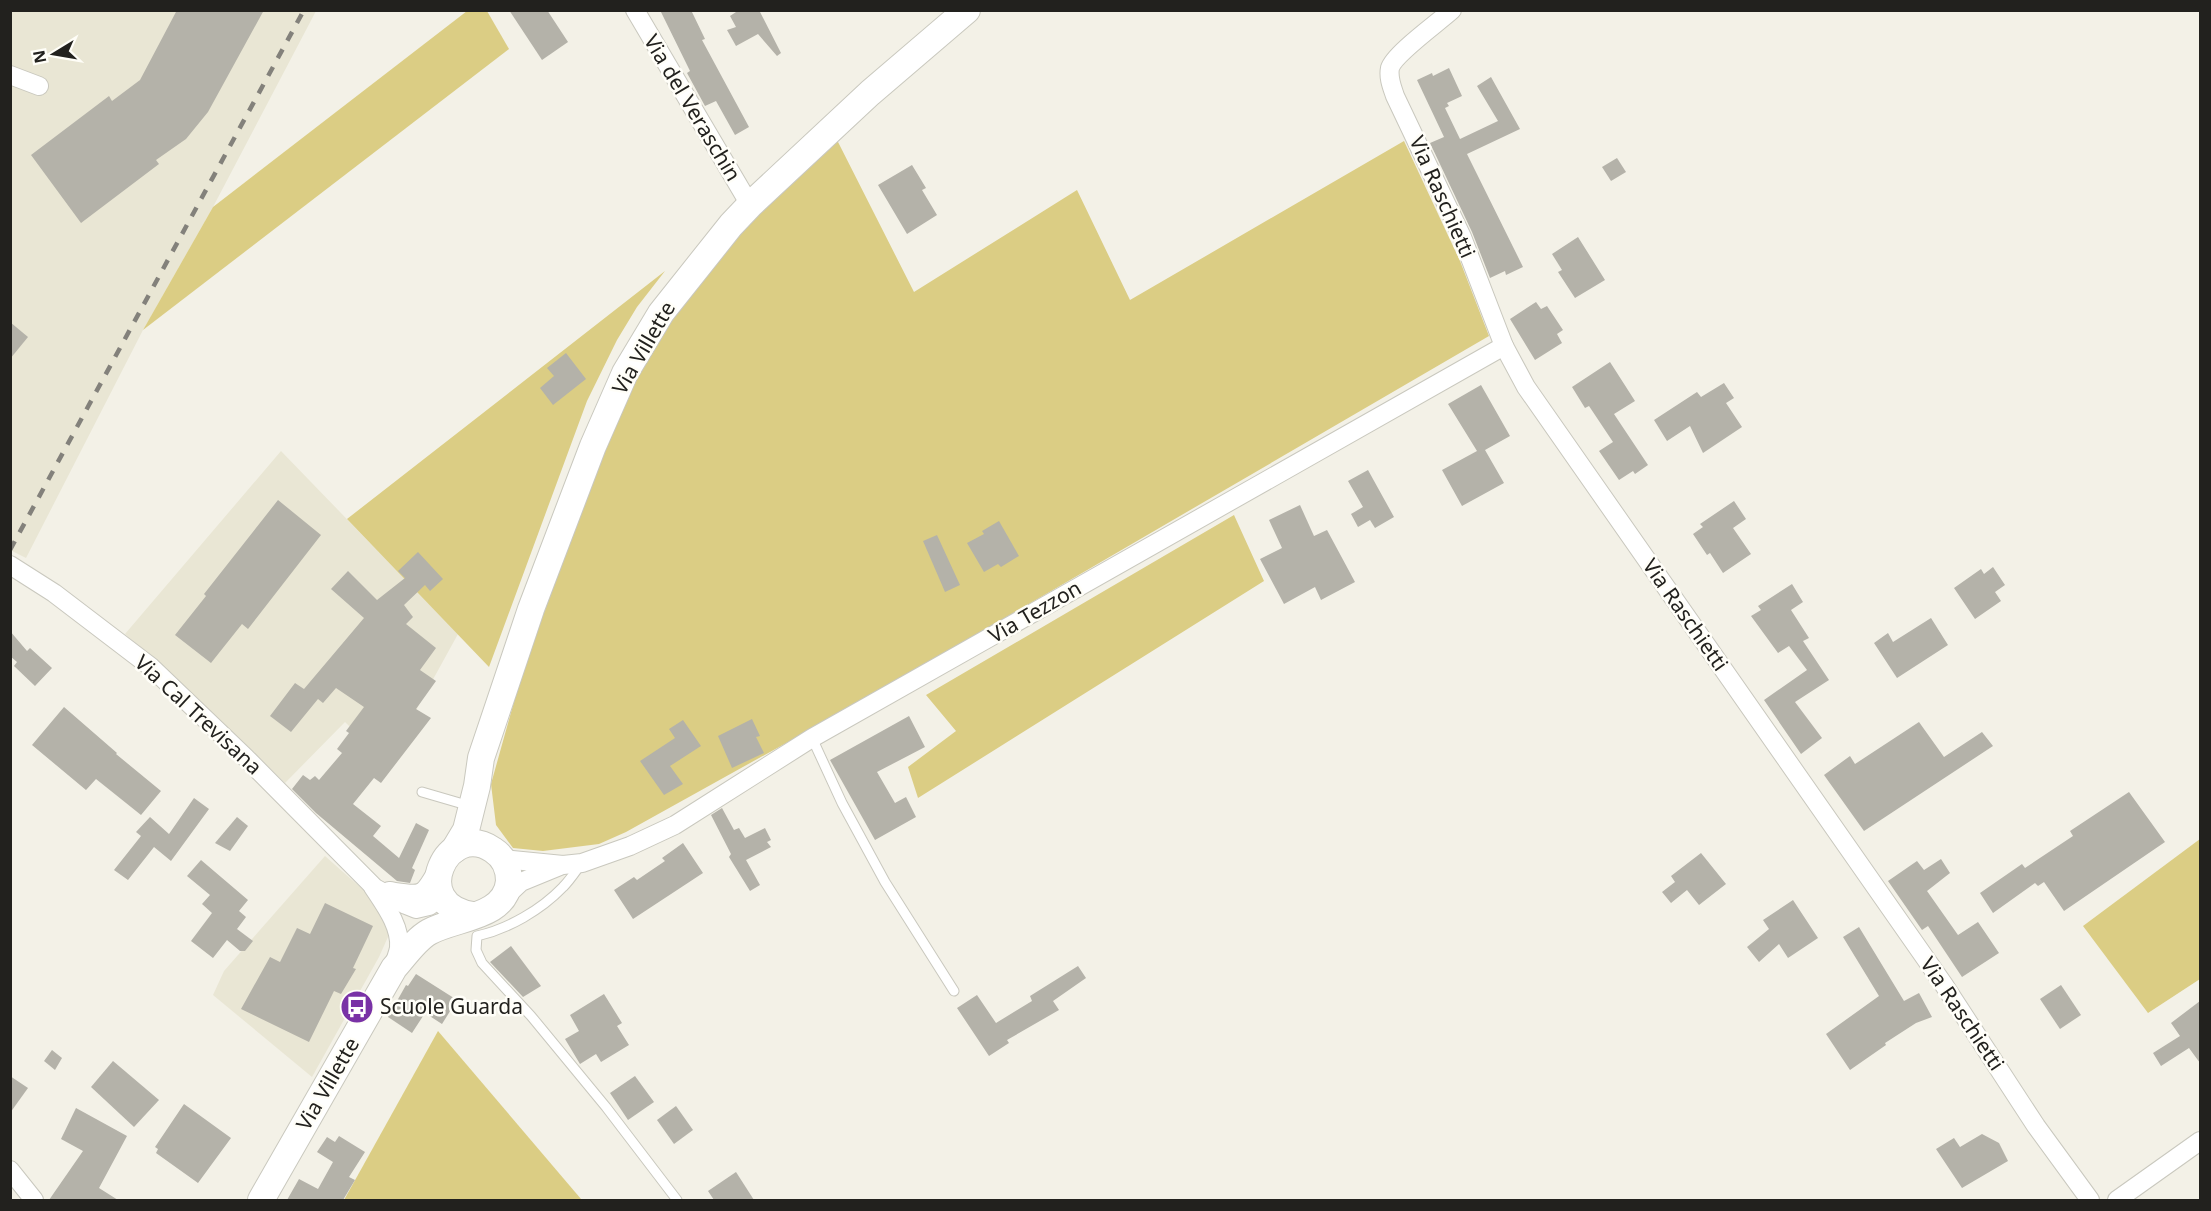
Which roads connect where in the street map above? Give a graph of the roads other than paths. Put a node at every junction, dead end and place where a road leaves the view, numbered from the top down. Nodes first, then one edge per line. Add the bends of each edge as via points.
1 (635, 10) edge
2 (967, 10) edge
3 (1452, 10) edge
4 (10, 75) edge
5 (39, 86) dead end
6 (750, 205) junction
7 (1504, 346) junction
8 (10, 565) edge
9 (812, 738) junction
10 (422, 792) dead end
11 (475, 796) junction
12 (497, 854) junction
13 (448, 856) junction
14 (582, 863) junction
15 (562, 865) junction
16 (373, 885) junction
17 (444, 899) junction
18 (503, 899) junction
19 (473, 915) junction
20 (393, 970) junction
21 (954, 991) dead end
22 (2200, 1141) edge
23 (10, 1170) edge
24 (34, 1200) edge
25 (261, 1200) edge
26 (677, 1200) edge
27 (2090, 1200) edge
28 (2117, 1200) edge

1 - 6 street, Via del Veraschin
2 - 6 street, Via Villette via 870,93
3 - 7 street, Via Raschietti via 1398,56 1390,68 1390,80 1462,237
4 - 5 street
6 - 11 street, Via Villette via 661,312 625,373 531,609 481,758
7 - 9 street, Via Tezzon
7 - 27 street, Via Raschietti via 1532,396
8 - 16 street, Via Cal Trevisana via 54,593 151,667
9 - 14 street, Via Tezzon via 675,825
9 - 21 lane via 885,882
10 - 11 lane
11 - 12 street, Via Villette via 486,834
11 - 13 street, Via Villette via 466,830
12 - 13 street via 472,844 463,845
12 - 15 street, Via Tezzon
12 - 18 street, Via Villette via 509,879
13 - 16 street via 429,887 421,892 399,893
13 - 17 street, Via Villette via 438,882
14 - 15 street, Via Tezzon
14 - 26 lane via 563,887 542,904 507,926 477,936 476,950 482,963 561,1053
15 - 18 street, Via Tezzon via 521,882
16 - 17 street, Via Cal Trevisana via 416,909
16 - 20 street, Via Cal Trevisana via 398,935
17 - 19 street via 454,909
17 - 20 street, Via Villette via 407,936
18 - 19 street, Via Villette via 495,908
19 - 20 street, Via Villette via 428,932
20 - 25 street, Via Villette
22 - 28 street
23 - 24 street

